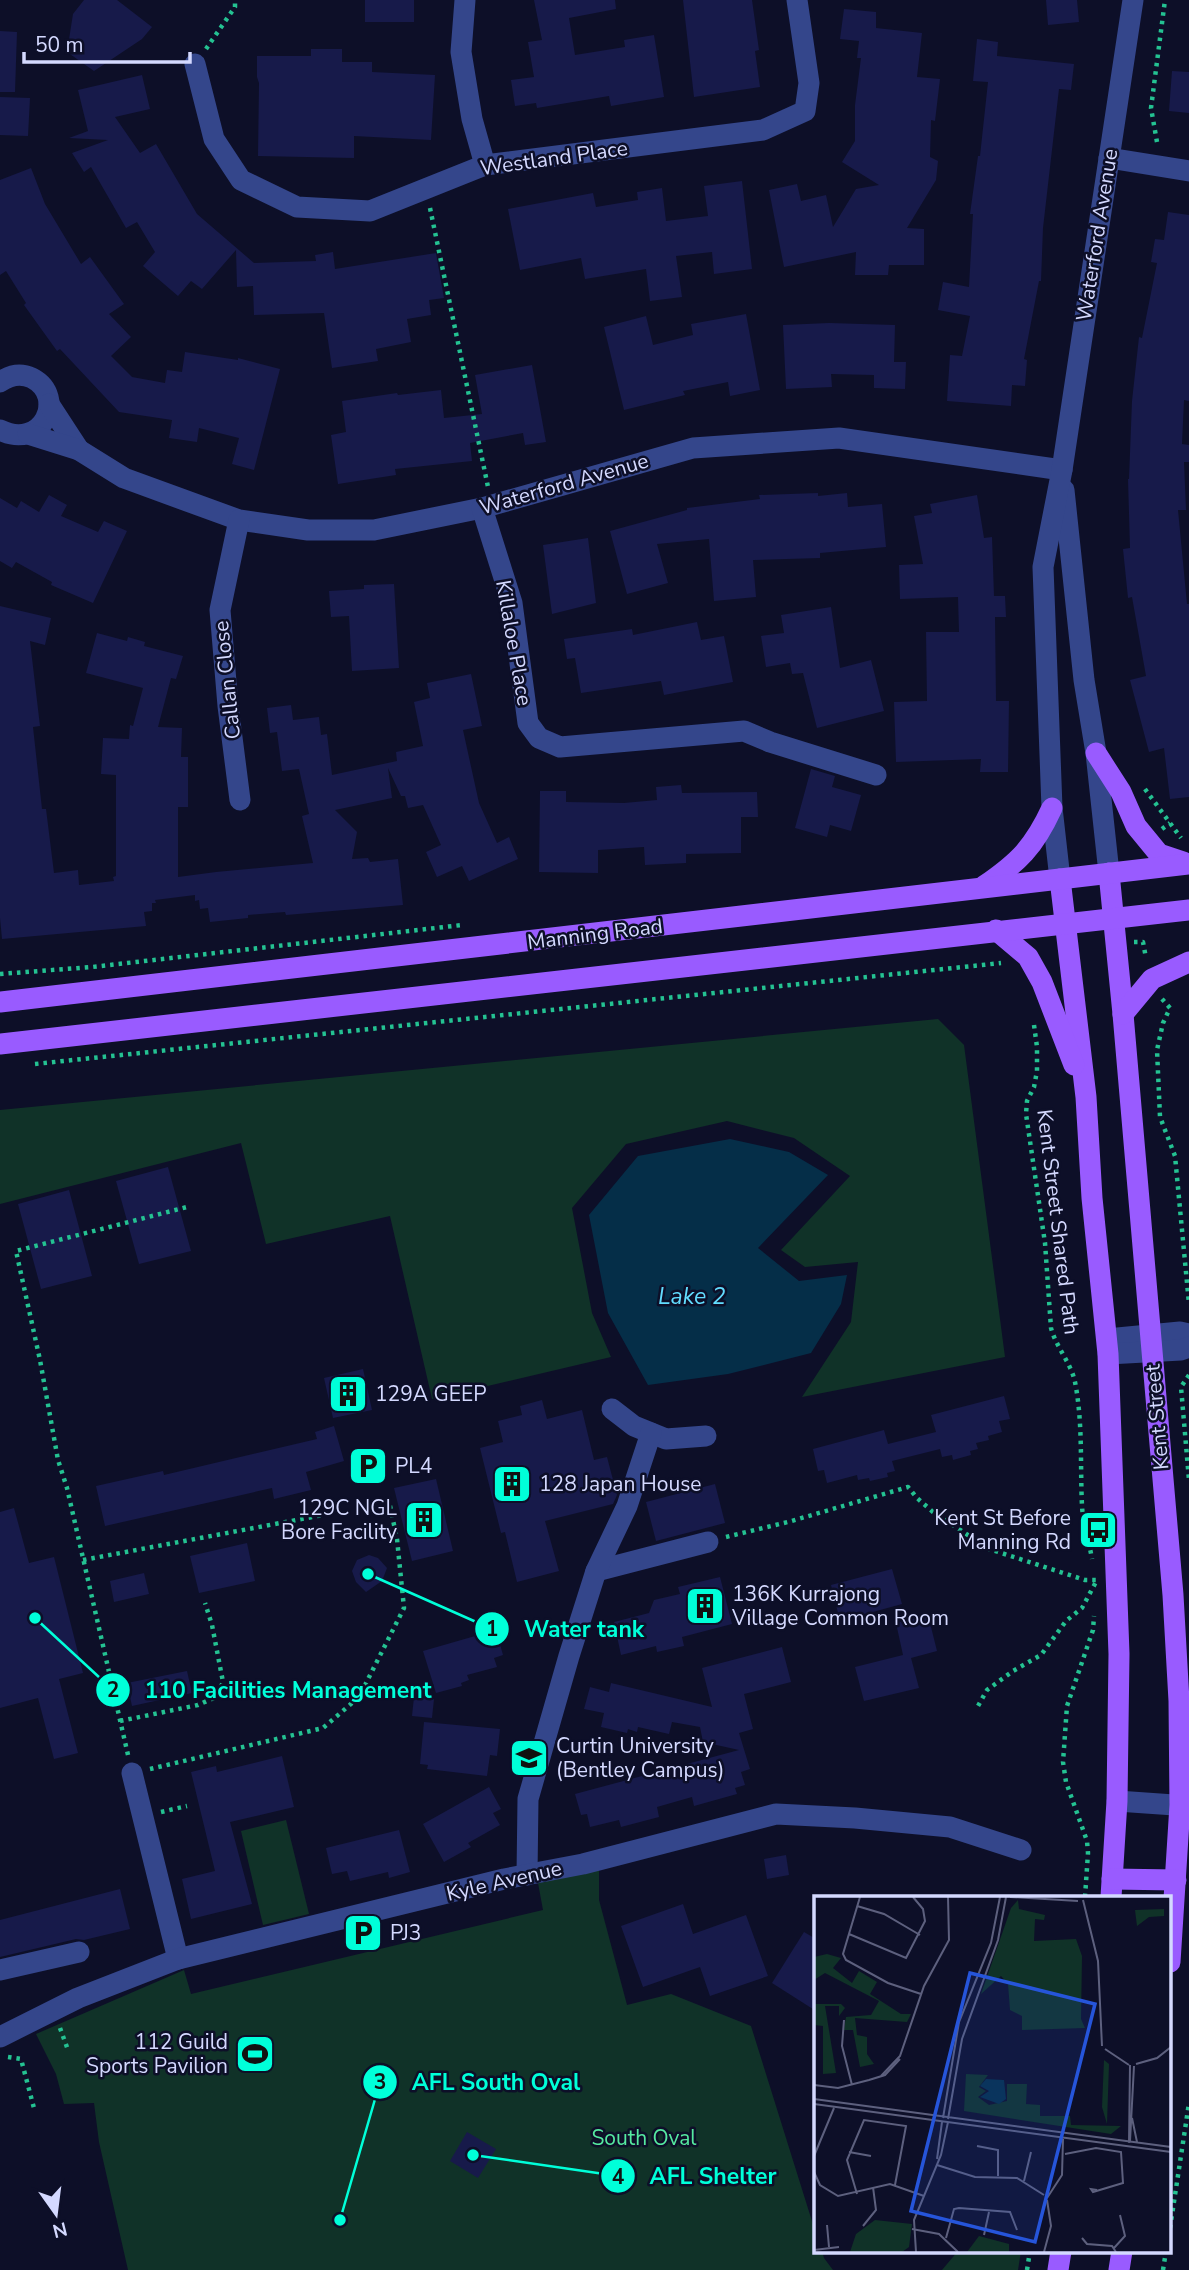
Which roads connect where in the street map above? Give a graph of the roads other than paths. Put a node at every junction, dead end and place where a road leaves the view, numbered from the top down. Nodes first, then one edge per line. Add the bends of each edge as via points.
1 (465, 0) edge
2 (797, 0) edge
3 (1133, 0) edge
4 (195, 64) road end
5 (1109, 158) junction
6 (485, 164) junction
7 (1189, 171) edge
8 (5, 374) edge
9 (49, 404) junction
10 (12, 437) edge
11 (79, 450) junction
12 (1062, 470) junction
13 (487, 507) junction
14 (239, 520) junction
15 (1096, 753) junction
16 (876, 775) dead end
17 (240, 800) dead end
18 (1052, 808) junction
19 (1188, 858) edge
20 (1109, 873) junction
21 (1060, 879) junction
22 (979, 890) junction
23 (1189, 910) edge
24 (1113, 917) junction
25 (1064, 923) junction
26 (996, 930) junction
27 (1189, 962) edge
28 (0, 1002) edge
29 (1123, 1014) junction
30 (0, 1044) edge
31 (1086, 1097) junction
32 (1189, 1334) edge
33 (1151, 1343) junction
34 (1108, 1346) junction
35 (1189, 1347) edge
36 (612, 1409) dead end
37 (651, 1433) junction
38 (706, 1436) dead end
39 (708, 1542) road end
40 (596, 1571) junction
41 (132, 1773) road end
42 (1117, 1801) junction
43 (1185, 1805) edge
44 (1021, 1850) dead end
45 (527, 1875) junction
46 (1176, 1880) junction
47 (1111, 1888) edge
48 (1172, 1935) edge
49 (79, 1952) dead end
50 (178, 1959) junction
51 (0, 1970) edge
52 (0, 2037) edge
53 (1061, 2252) edge
54 (1122, 2252) edge
55 (1058, 2270) edge
56 (1119, 2270) edge

1 - 6 street via 461,52
2 - 6 street, Westland Place via 809,83 805,111 763,130
3 - 5 street, Waterford Avenue
4 - 6 street, Westland Place via 214,139 241,180 297,207 370,211
5 - 7 street
5 - 12 street, Waterford Avenue
8 - 9 street, Waterford Avenue via 34,380 42,386
9 - 10 street via 37,430
9 - 11 street, Waterford Avenue
10 - 11 street, Waterford Avenue
11 - 14 street, Waterford Avenue via 124,478
12 - 13 street, Waterford Avenue via 839,438 694,448
12 - 15 street, Waterford Avenue
12 - 18 street, Waterford Avenue via 1043,567
13 - 14 street, Waterford Avenue via 374,530 308,530
13 - 16 street, Killaloe Place via 512,603 528,723 539,738 560,747 744,731
14 - 17 street, Callan Close via 220,610
15 - 19 main road via 1136,826 1159,854
15 - 20 street, Waterford Avenue
18 - 21 street, Waterford Avenue
18 - 22 main road via 1040,836 1014,865
19 - 20 main road, Manning Road
20 - 21 main road, Manning Road
20 - 24 main road, Kent Street
21 - 22 main road, Manning Road
21 - 25 main road, Kent Street
22 - 28 main road, Manning Road
23 - 24 main road, Manning Road
24 - 25 main road, Manning Road
24 - 29 main road, Kent Street
25 - 26 main road, Manning Road
25 - 31 main road, Kent Street
26 - 30 main road, Manning Road
26 - 31 main road via 1028,957 1042,982
27 - 29 main road via 1152,979
29 - 33 main road, Kent Street
31 - 34 main road, Kent Street
32 - 33 street via 1180,1332
33 - 34 street
33 - 35 street via 1181,1350
33 - 43 main road, Kent Street
34 - 42 main road, Kent Street via 1118,1593
36 - 37 street
37 - 38 street via 666,1439
37 - 40 street via 627,1506
39 - 40 street
40 - 45 street via 528,1799
41 - 50 street
42 - 43 street
42 - 47 main road, Kent Street
43 - 46 main road, Kent Street
44 - 45 street, Kyle Avenue via 950,1827 776,1814
45 - 50 street, Kyle Avenue
46 - 47 main road
46 - 48 main road, Kent Street
49 - 51 street
50 - 52 street, Kyle Avenue via 78,1998
53 - 55 main road
54 - 56 main road

